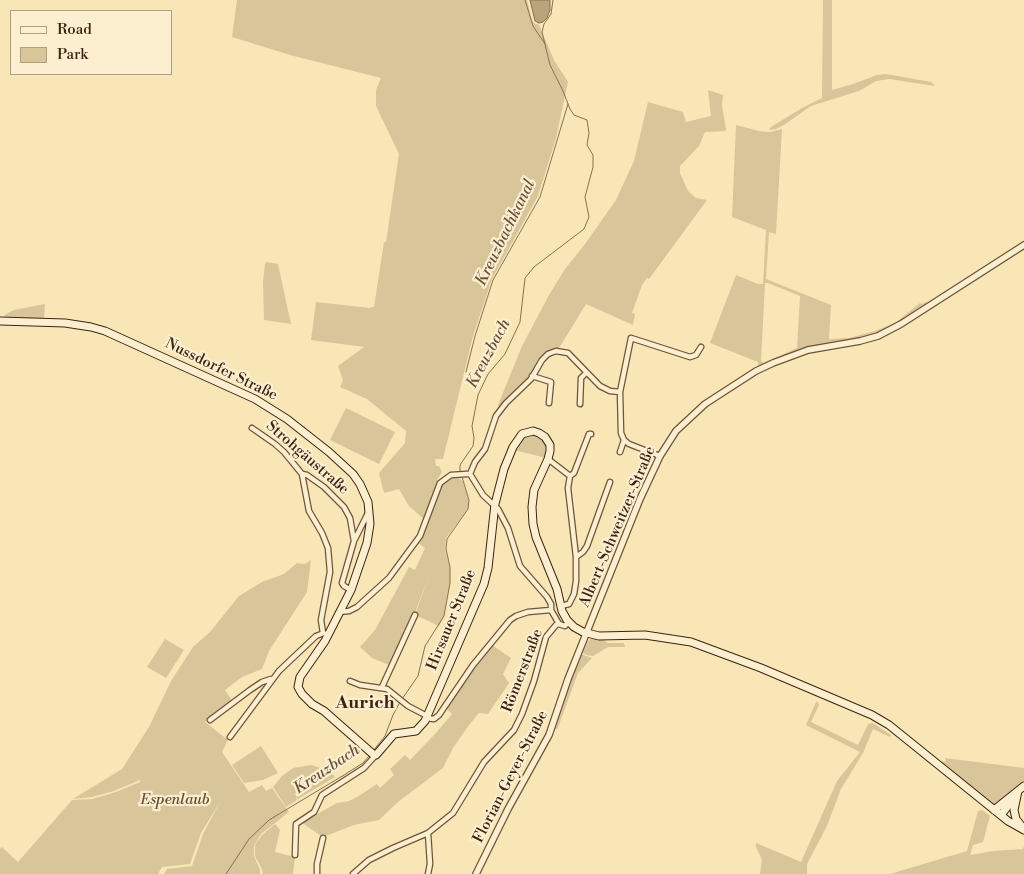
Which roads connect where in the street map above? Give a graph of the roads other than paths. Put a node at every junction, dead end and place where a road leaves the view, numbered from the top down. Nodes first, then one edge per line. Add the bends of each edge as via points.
1 (1024, 245) edge
2 (0, 322) edge
3 (701, 347) dead end
4 (586, 373) junction
5 (532, 376) junction
6 (620, 392) junction
7 (549, 403) dead end
8 (580, 404) dead end
9 (252, 428) dead end
10 (592, 434) dead end
11 (624, 440) junction
12 (620, 452) dead end
13 (660, 456) junction
14 (548, 460) junction
15 (302, 474) junction
16 (469, 474) junction
17 (570, 476) junction
18 (610, 482) dead end
19 (495, 504) junction
20 (368, 512) junction
21 (354, 540) junction
22 (576, 557) junction
23 (351, 590) junction
24 (561, 606) junction
25 (551, 610) junction
26 (339, 612) junction
27 (415, 615) dead end
28 (569, 622) junction
29 (560, 624) junction
30 (325, 634) junction
31 (587, 634) junction
32 (271, 679) junction
33 (350, 681) dead end
34 (382, 687) junction
35 (427, 717) junction
36 (210, 720) dead end
37 (230, 737) dead end
38 (374, 754) junction
39 (1021, 789) edge
40 (994, 810) junction
41 (1001, 815) junction
42 (1024, 829) edge
43 (428, 833) junction
44 (323, 838) dead end
45 (295, 855) dead end
46 (317, 874) edge
47 (353, 874) edge
48 (428, 874) edge
49 (476, 874) edge

1 - 13 street, Albert-Schweitzer-Straße via 878,336 815,348 748,376 697,410 676,431
2 - 20 main road, Nussdorfer Straße via 90,326 254,399 287,419 354,474 365,493
3 - 6 street via 690,357 631,338
4 - 5 street via 571,355 556,351 545,357
4 - 6 street via 600,386
4 - 8 street via 581,378
5 - 7 street via 551,382
5 - 16 street via 496,416 485,449
6 - 11 street via 620,427
9 - 15 street, Strohgäustraße via 284,452
10 - 17 street via 589,434
11 - 12 street
11 - 13 street
13 - 31 street, Albert-Schweitzer-Straße
14 - 17 street
14 - 19 main road, Hirsauer Straße via 550,445 545,437 533,431 522,434 512,447
14 - 24 main road via 534,490 532,519
15 - 21 street, Strohgäustraße via 324,487 344,507 350,518
15 - 30 street via 309,511 328,548 330,572 321,620
16 - 19 street via 483,495
16 - 26 street via 449,476 440,483 422,533 392,574 357,607
17 - 22 street via 568,488
18 - 22 street via 587,546
19 - 25 street via 508,528 520,566 547,597
19 - 35 main road, Hirsauer Straße via 484,584
20 - 21 street
20 - 23 main road, Nussdorfer Straße via 367,543
21 - 23 street, Strohgäustraße via 342,583
22 - 24 street via 574,594 568,604
23 - 26 main road, Nussdorfer Straße
24 - 28 main road
25 - 29 street
25 - 35 street via 524,613 510,620 440,715 434,719
26 - 30 main road, Nussdorfer Straße
27 - 34 street
28 - 29 street, Römerstraße via 565,626
28 - 31 main road
29 - 43 street, Römerstraße via 546,637 534,681 514,730 484,762 453,813
30 - 32 street via 316,636
30 - 38 main road, Nussdorfer Straße via 325,641 298,682 302,694
31 - 40 main road via 645,635 691,642 872,715 889,725
31 - 49 street, Florian-Geyer-Straße via 549,735
32 - 36 street via 250,690
32 - 37 street
33 - 34 street
34 - 35 street
35 - 38 main road, Hirsauer Straße via 422,727 394,734
38 - 45 street via 364,768 322,795 314,812 296,824
39 - 40 main road
39 - 41 main road
39 - 42 main road via 1014,810
40 - 41 main road
41 - 42 main road
43 - 47 street, Römerstraße via 369,860
43 - 48 street
44 - 46 street

